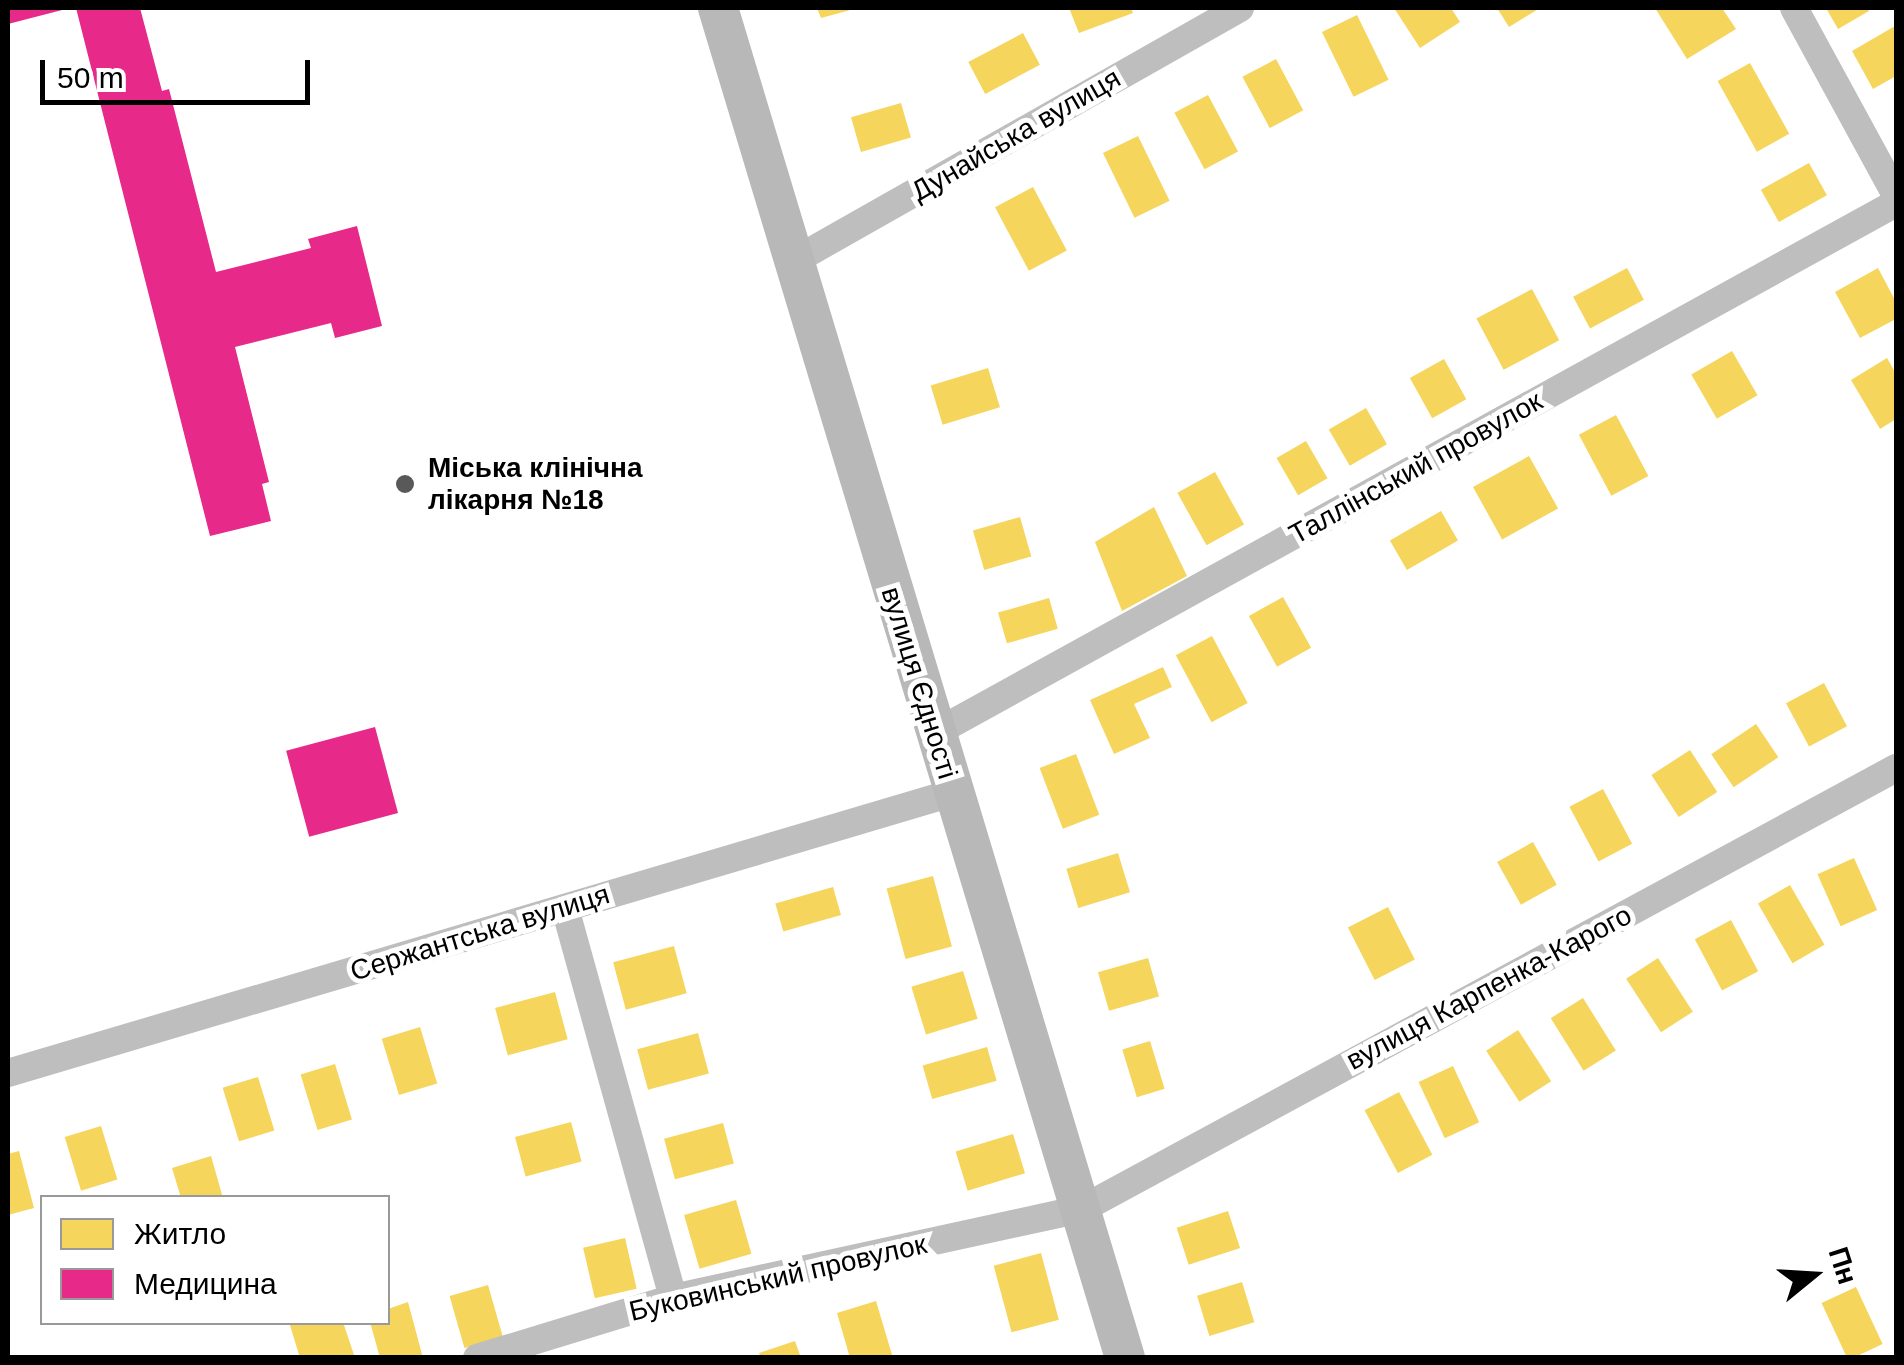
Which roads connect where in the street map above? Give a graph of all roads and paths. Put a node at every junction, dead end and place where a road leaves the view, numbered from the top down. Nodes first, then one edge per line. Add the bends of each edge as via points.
1 (718, 8) edge
2 (1240, 8) edge
3 (1794, 8) edge
4 (1896, 195) edge
5 (1896, 203) edge
6 (792, 262) junction
7 (935, 733) junction
8 (1896, 768) edge
9 (952, 792) junction
10 (565, 908) junction
11 (8, 1073) edge
12 (1082, 1209) junction
13 (673, 1298) junction
14 (477, 1358) edge
15 (1125, 1358) edge

1 - 6 main road, вулиця Єдності
2 - 6 street, Дунайська вулиця
3 - 4 street
5 - 7 street, Таллінський провулок
6 - 7 main road, вулиця Єдності
7 - 9 main road, вулиця Єдності
8 - 12 street, вулиця Карпенка-Карого
9 - 10 street, Сержантська вулиця
9 - 12 main road, вулиця Єдності
10 - 11 street, Сержантська вулиця
10 - 13 street
12 - 13 street, Буковинський провулок
12 - 15 main road, вулиця Єдності
13 - 14 street, Буковинський провулок

